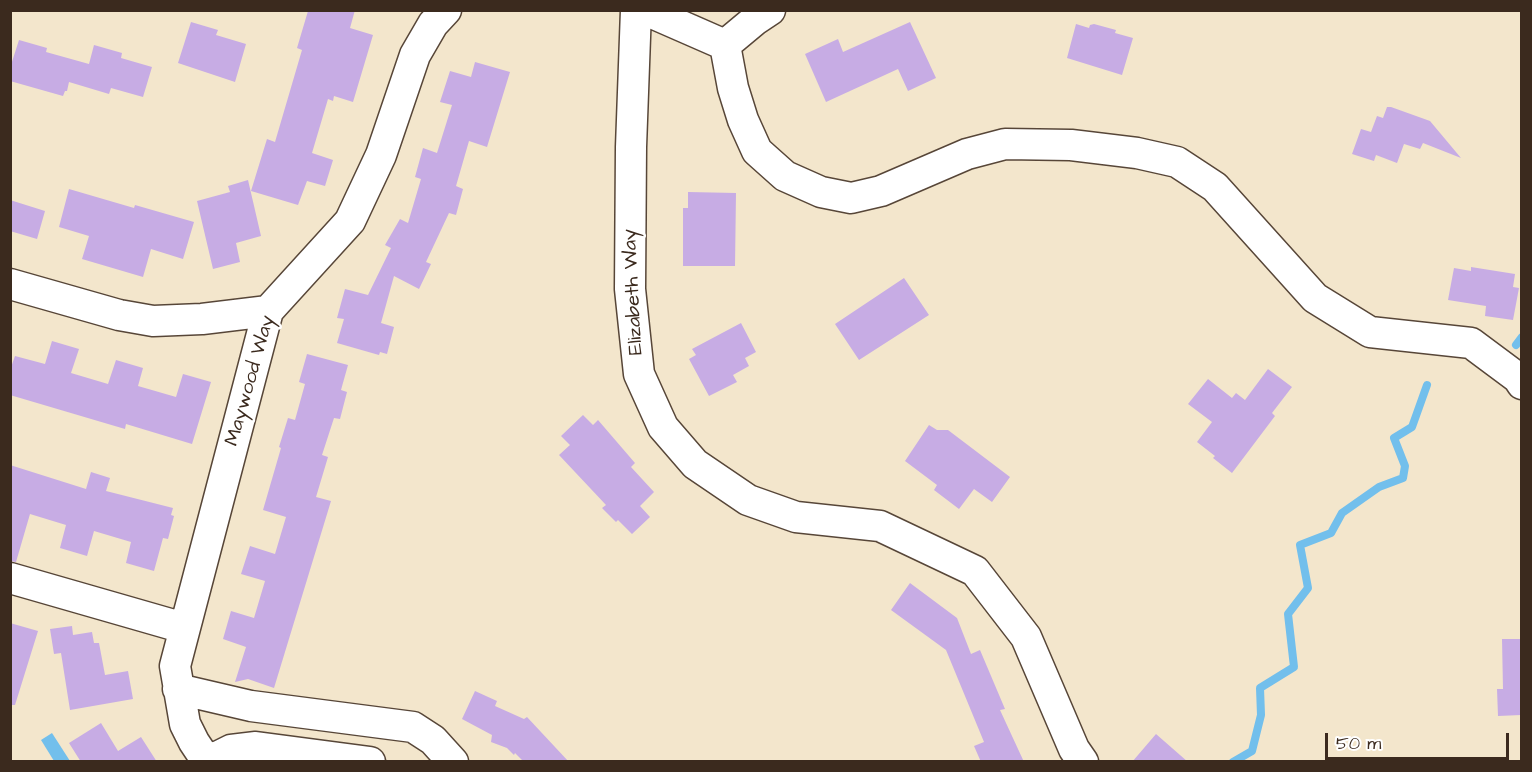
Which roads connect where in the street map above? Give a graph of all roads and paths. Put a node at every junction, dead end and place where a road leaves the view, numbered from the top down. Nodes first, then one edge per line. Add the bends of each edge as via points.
1 (446, 10) edge
2 (636, 10) edge
3 (645, 10) edge
4 (770, 10) edge
5 (724, 45) junction
6 (10, 284) edge
7 (268, 311) junction
8 (1521, 384) edge
9 (10, 578) edge
10 (184, 628) junction
11 (178, 689) junction
12 (370, 762) edge
13 (453, 762) edge
14 (1083, 762) edge

1 - 7 street, Maywood Way via 415,55 381,155 350,221
2 - 14 street, Elizabeth Way via 630,289 639,374 663,427 695,464 748,500 796,517 880,526 975,571 1026,637
3 - 5 street
4 - 5 street
5 - 8 street via 736,99 757,151 785,176 821,192 851,198 881,191 967,154 1005,144 1071,145 1178,162 1215,187 1315,298 1370,332 1471,343
6 - 7 street via 153,321
7 - 10 street, Maywood Way
9 - 10 street
10 - 11 street, Maywood Way via 176,666
11 - 12 street, Maywood Way via 185,724 202,754 213,759 231,750 256,747
11 - 13 street via 251,706 413,727 433,740

